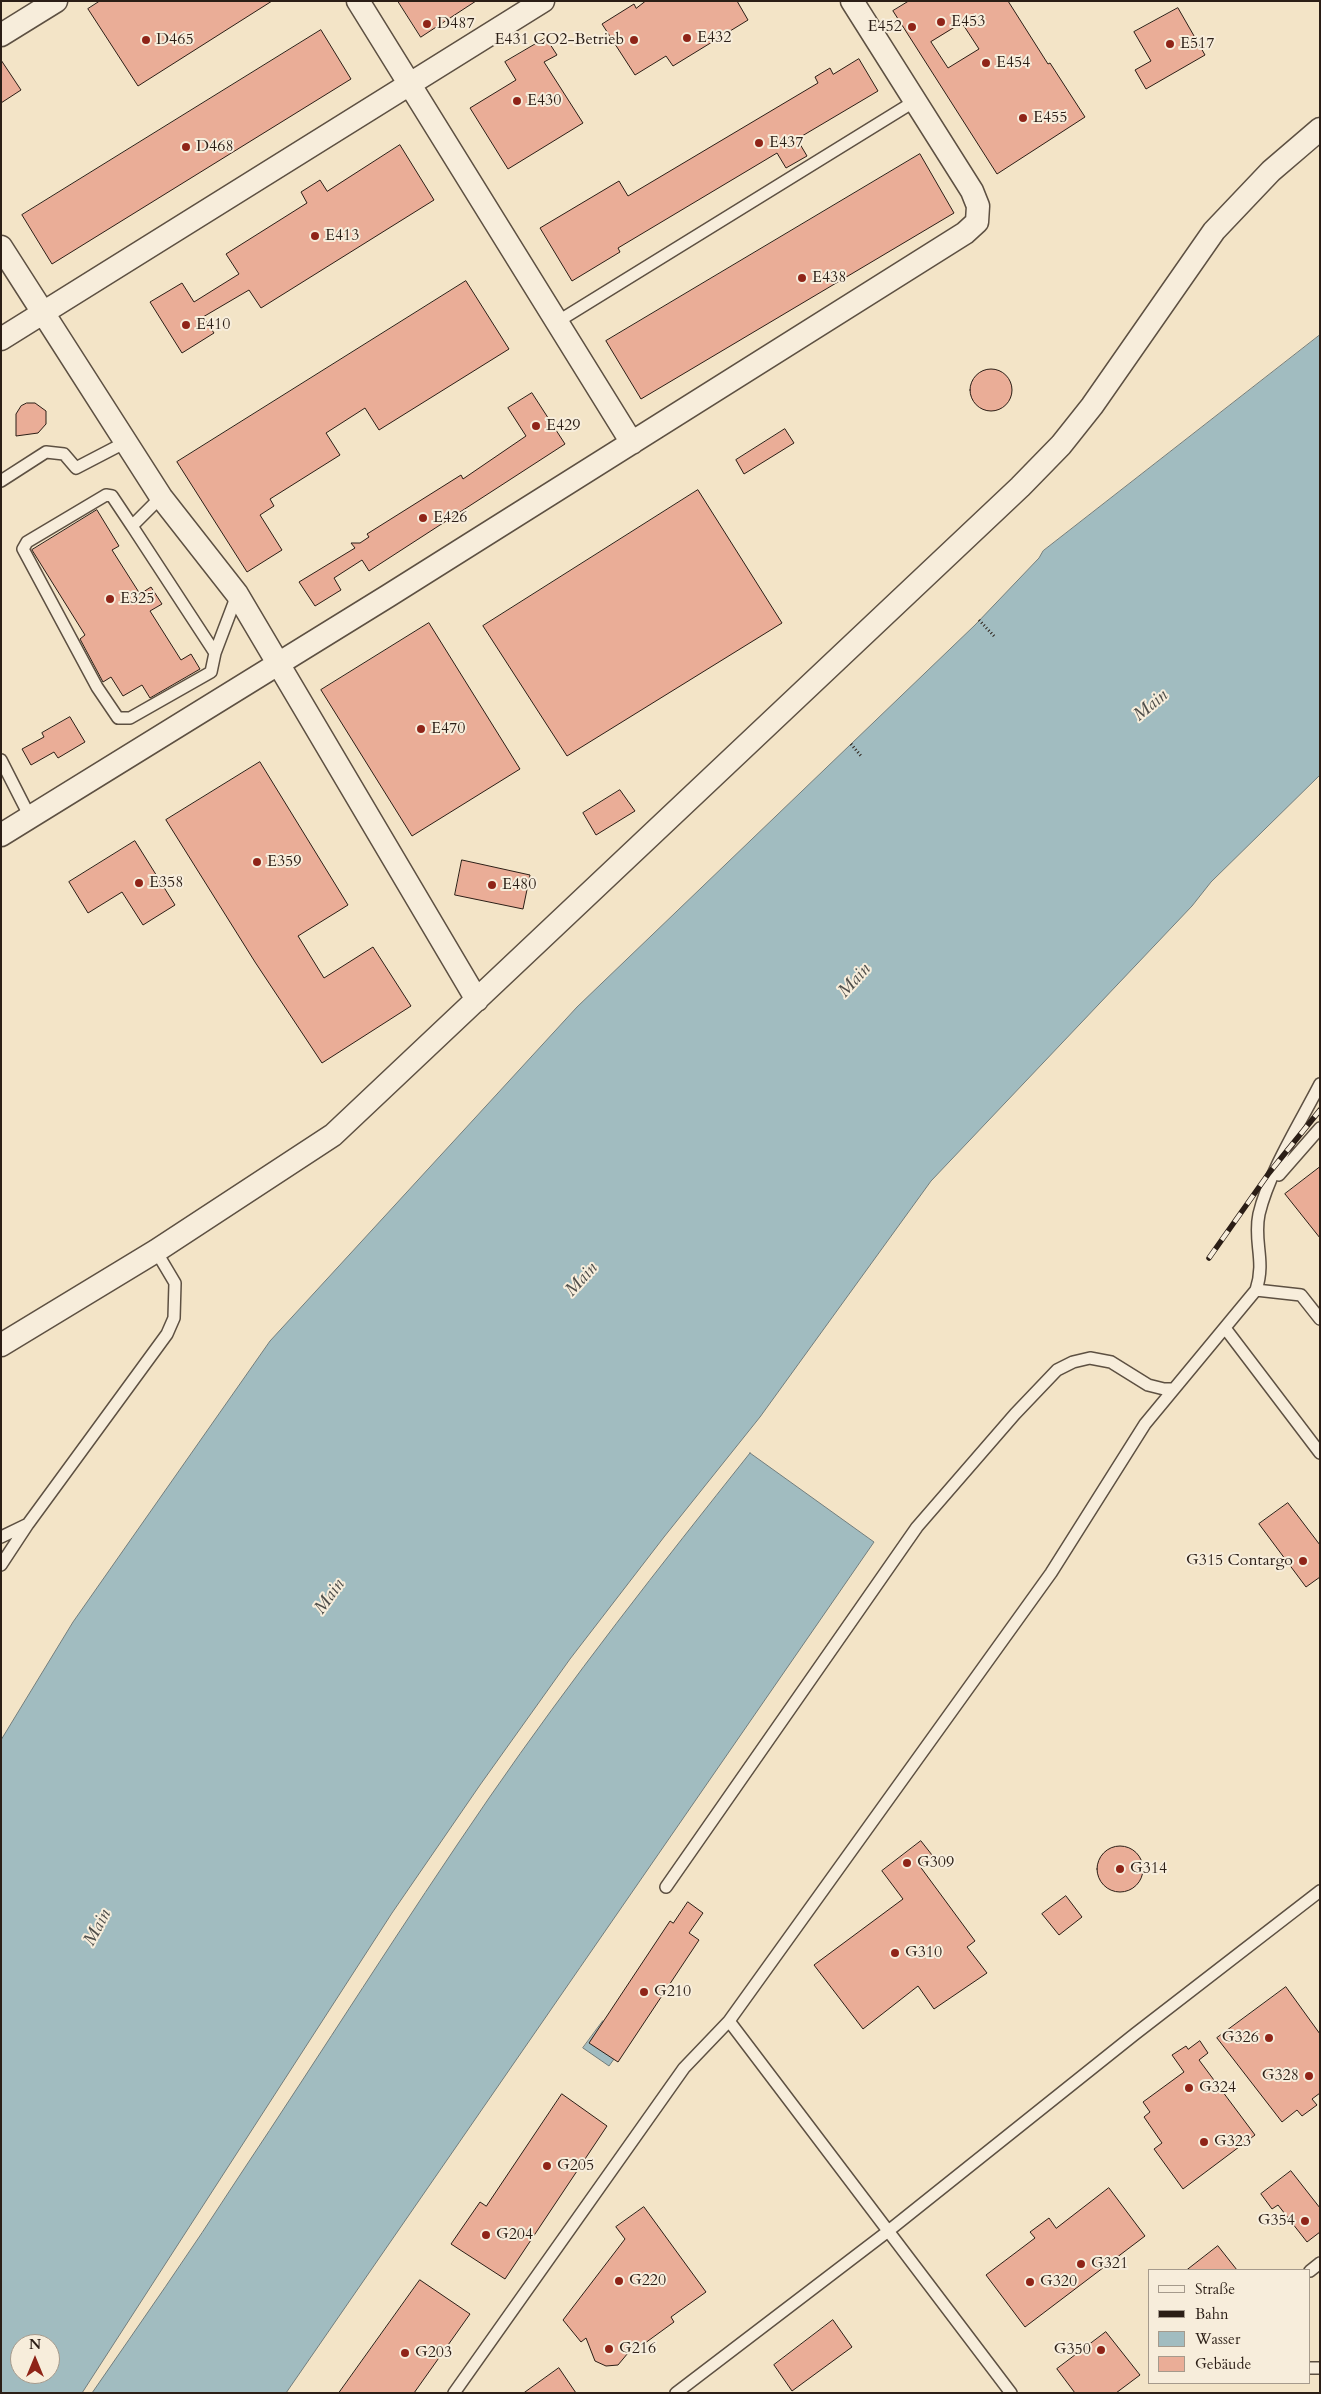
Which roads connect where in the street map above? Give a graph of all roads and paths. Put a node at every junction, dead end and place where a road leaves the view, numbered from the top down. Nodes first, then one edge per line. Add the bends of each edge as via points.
1 (56, 1) edge
2 (358, 1) edge
3 (543, 1) edge
4 (852, 1) edge
5 (1, 35) edge
6 (410, 83) junction
7 (915, 101) junction
8 (1320, 129) edge
9 (1, 247) edge
10 (44, 312) junction
11 (557, 322) junction
12 (1, 339) edge
13 (126, 442) junction
14 (632, 442) junction
15 (1, 480) edge
16 (161, 497) junction
17 (132, 526) junction
18 (237, 594) junction
19 (979, 620) dead end
20 (994, 636) dead end
21 (215, 653) junction
22 (280, 664) junction
23 (851, 744) dead end
24 (861, 756) dead end
25 (1, 760) edge
26 (30, 817) junction
27 (1, 835) edge
28 (477, 1000) junction
29 (1320, 1084) edge
30 (1320, 1128) edge
31 (1268, 1187) junction
32 (156, 1251) junction
33 (1256, 1290) junction
34 (1320, 1320) edge
35 (1225, 1328) junction
36 (1, 1345) edge
37 (1174, 1389) junction
38 (1320, 1453) edge
39 (28, 1524) junction
40 (1, 1537) edge
41 (1, 1565) edge
42 (666, 1887) dead end
43 (1320, 1891) edge
44 (729, 2021) junction
45 (887, 2232) junction
46 (454, 2393) edge
47 (676, 2393) edge
48 (1011, 2393) edge

1 - 5 street
2 - 6 street
3 - 6 street
4 - 7 street
6 - 10 street
6 - 11 street
7 - 11 lane
7 - 14 street via 972,192 978,206 977,222 965,233
8 - 28 street via 1264,178 1214,231 1092,406 1061,445 907,595
9 - 10 street
10 - 12 street
10 - 13 street
11 - 14 street
13 - 15 lane via 76,468 64,454 46,452
13 - 16 street
14 - 22 street
16 - 17 lane
16 - 18 street
17 - 21 lane
17 - 21 lane via 112,496 106,495 26,542 23,549 97,687 118,718 130,718 211,672
18 - 21 lane
18 - 22 street
19 - 20 path
22 - 26 street
22 - 28 street
23 - 24 path
25 - 26 lane
26 - 27 street
28 - 32 street via 333,1135
29 - 31 lane
30 - 31 lane
31 - 33 lane via 1257,1227 1261,1275
32 - 36 street
32 - 39 lane via 175,1283 174,1318 167,1334
33 - 34 lane via 1301,1295
33 - 35 lane
35 - 37 lane
35 - 38 lane
37 - 42 lane via 1148,1386 1111,1362 1090,1358 1057,1370 917,1528
37 - 44 lane via 1145,1424 1051,1573
39 - 40 lane
39 - 41 lane
43 - 45 lane
44 - 45 lane
44 - 46 lane via 684,2068
45 - 47 lane
45 - 48 lane

